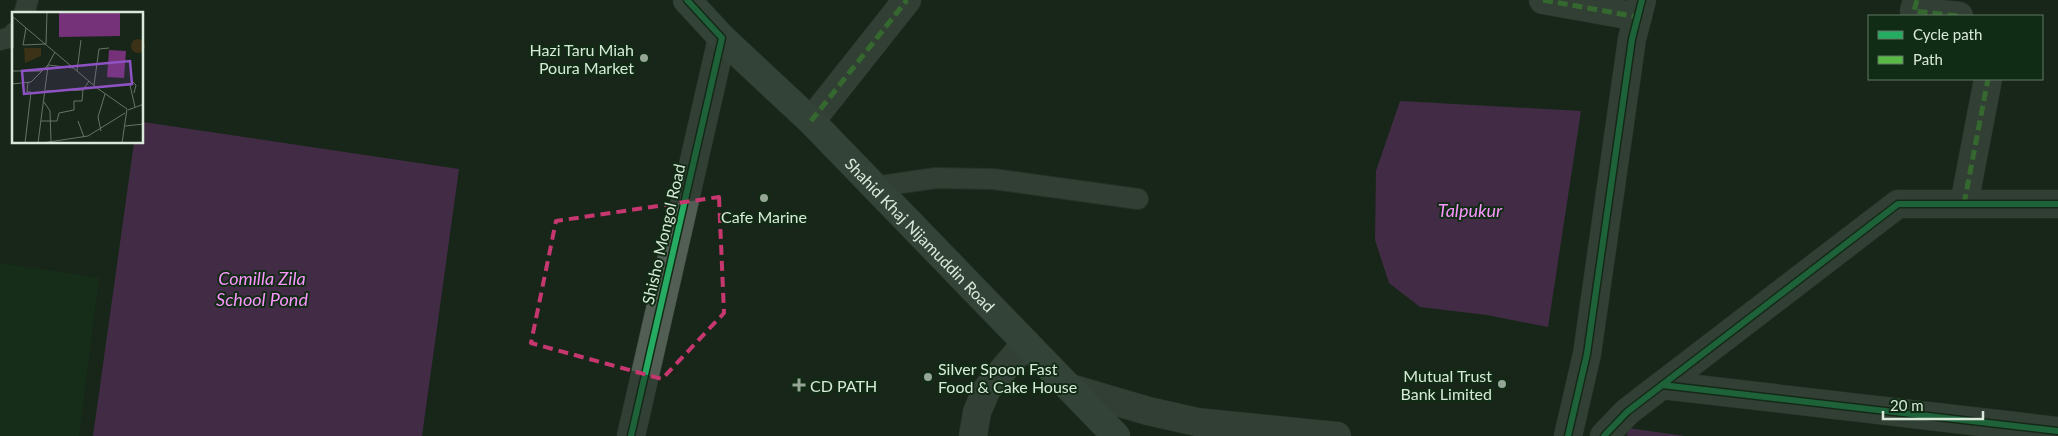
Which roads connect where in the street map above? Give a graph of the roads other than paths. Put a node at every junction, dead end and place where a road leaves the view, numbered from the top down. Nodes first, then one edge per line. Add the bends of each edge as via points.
1 (687, 0) edge
2 (907, 0) edge
3 (1544, 0) edge
4 (1917, 0) edge
5 (1640, 8) edge
6 (1950, 15) edge
7 (12, 36) edge
8 (722, 38) junction
9 (0, 40) edge
10 (1988, 80) edge
11 (811, 121) junction
12 (874, 186) junction
13 (1138, 198) dead end
14 (1964, 204) junction
15 (2058, 204) edge
16 (1026, 343) junction
17 (1662, 386) junction
18 (1070, 388) junction
19 (2058, 431) edge
20 (631, 436) edge
21 (973, 436) edge
22 (1116, 436) edge
23 (1337, 436) edge
24 (1568, 436) edge
25 (1604, 436) edge

1 - 8 main road, Shahid Khaj Nijamuddin Road
2 - 11 street
3 - 5 street
4 - 6 street via 1914,11
5 - 24 street via 1632,39 1587,354
7 - 9 lane
8 - 11 main road, Shahid Khaj Nijamuddin Road
8 - 20 street, Shisho Mongol Road
10 - 14 street
11 - 12 main road, Shahid Khaj Nijamuddin Road
12 - 13 lane via 936,178 993,179
12 - 16 main road, Shahid Khaj Nijamuddin Road
14 - 15 street
14 - 17 street via 1898,204
16 - 18 main road, Shahid Khaj Nijamuddin Road
16 - 21 street via 986,390 977,412
17 - 19 street
17 - 25 street via 1627,412
18 - 22 main road, Shahid Khaj Nijamuddin Road
18 - 23 street via 1197,422

